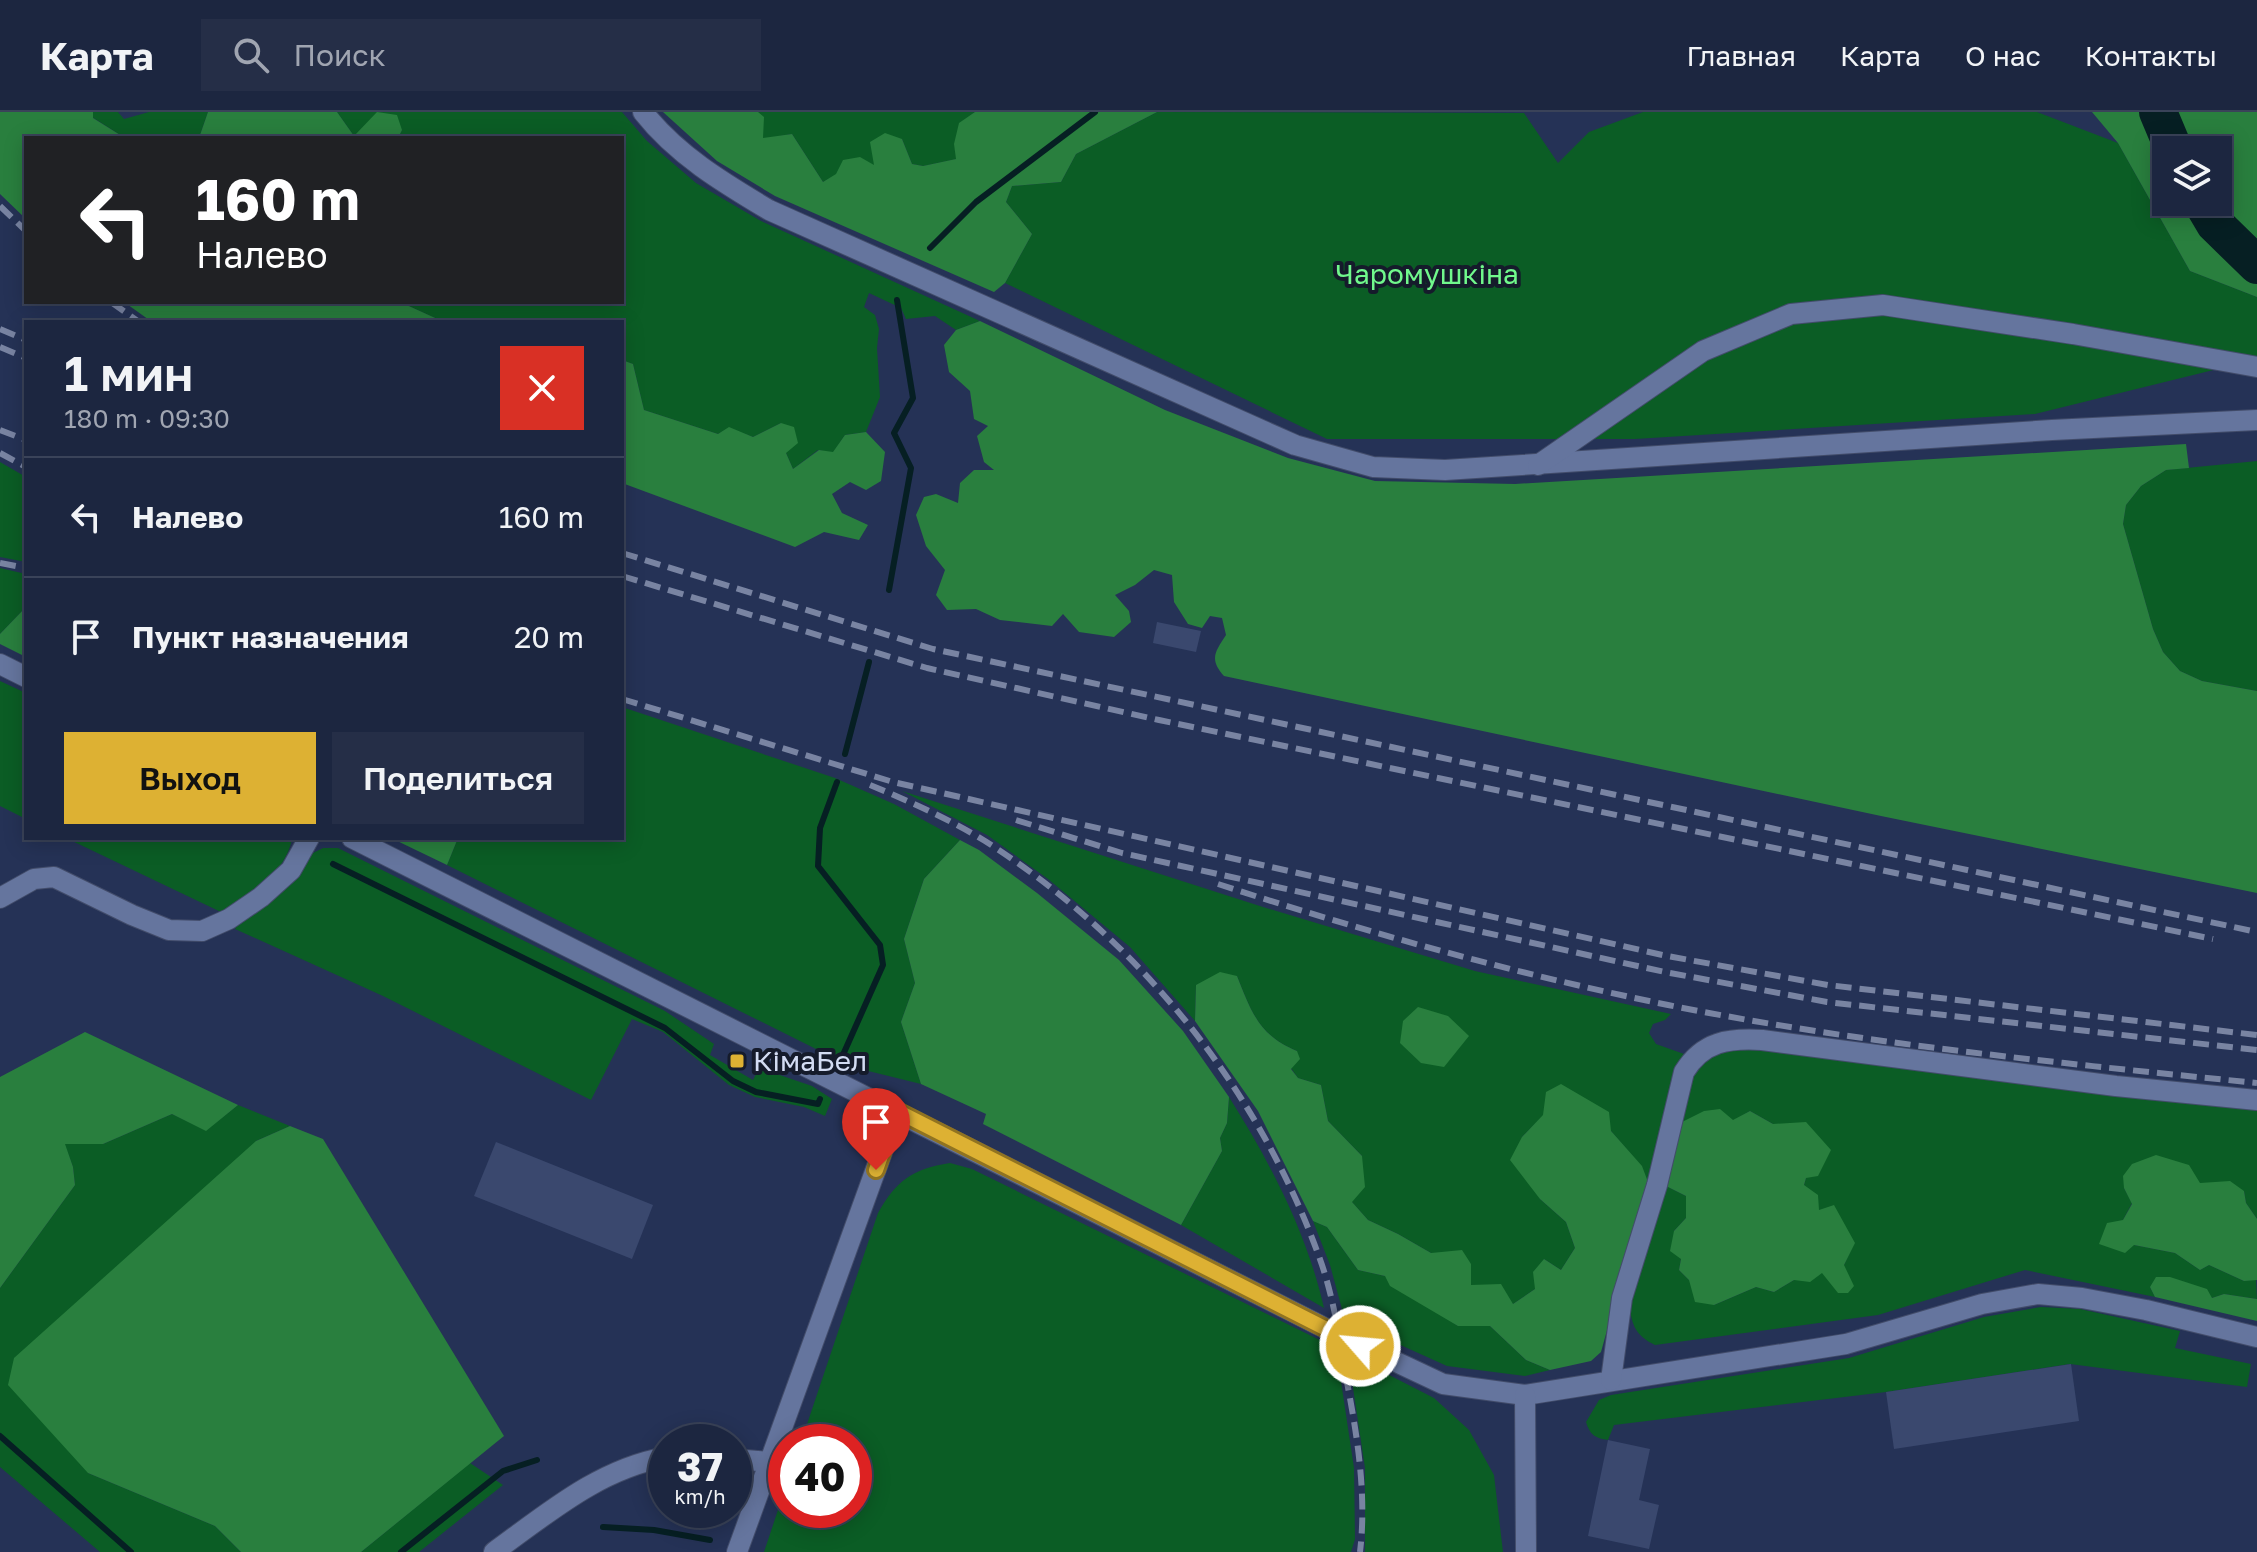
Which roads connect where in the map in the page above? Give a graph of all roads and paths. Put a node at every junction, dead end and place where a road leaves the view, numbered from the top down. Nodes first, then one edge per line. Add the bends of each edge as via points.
1 (643, 112) edge
2 (2257, 367) edge
3 (2257, 420) edge
4 (1538, 465) junction
5 (0, 664) edge
6 (24, 676) edge
7 (308, 840) edge
8 (356, 840) edge
9 (0, 898) edge
10 (2257, 1100) edge
11 (897, 1111) junction
12 (2257, 1337) edge
13 (1611, 1380) junction
14 (1525, 1395) junction
15 (783, 1424) edge
16 (648, 1460) edge
17 (768, 1465) edge
18 (494, 1552) edge
19 (737, 1552) edge
20 (1526, 1552) edge

1 - 4 street via 705,172 769,210 1295,445 1373,467
2 - 4 street via 1883,305 1791,314 1703,351
3 - 4 street
5 - 6 street
7 - 9 street via 291,870 261,897 202,931 169,930 54,877 34,879
8 - 11 street
10 - 13 street via 1762,1040 1720,1041 1698,1054 1684,1072 1622,1298
11 - 14 street via 1429,1378
11 - 15 street
12 - 13 street via 2133,1307 2038,1294 1982,1304 1846,1344
13 - 14 street
14 - 20 street
16 - 18 street via 575,1494
17 - 19 street

